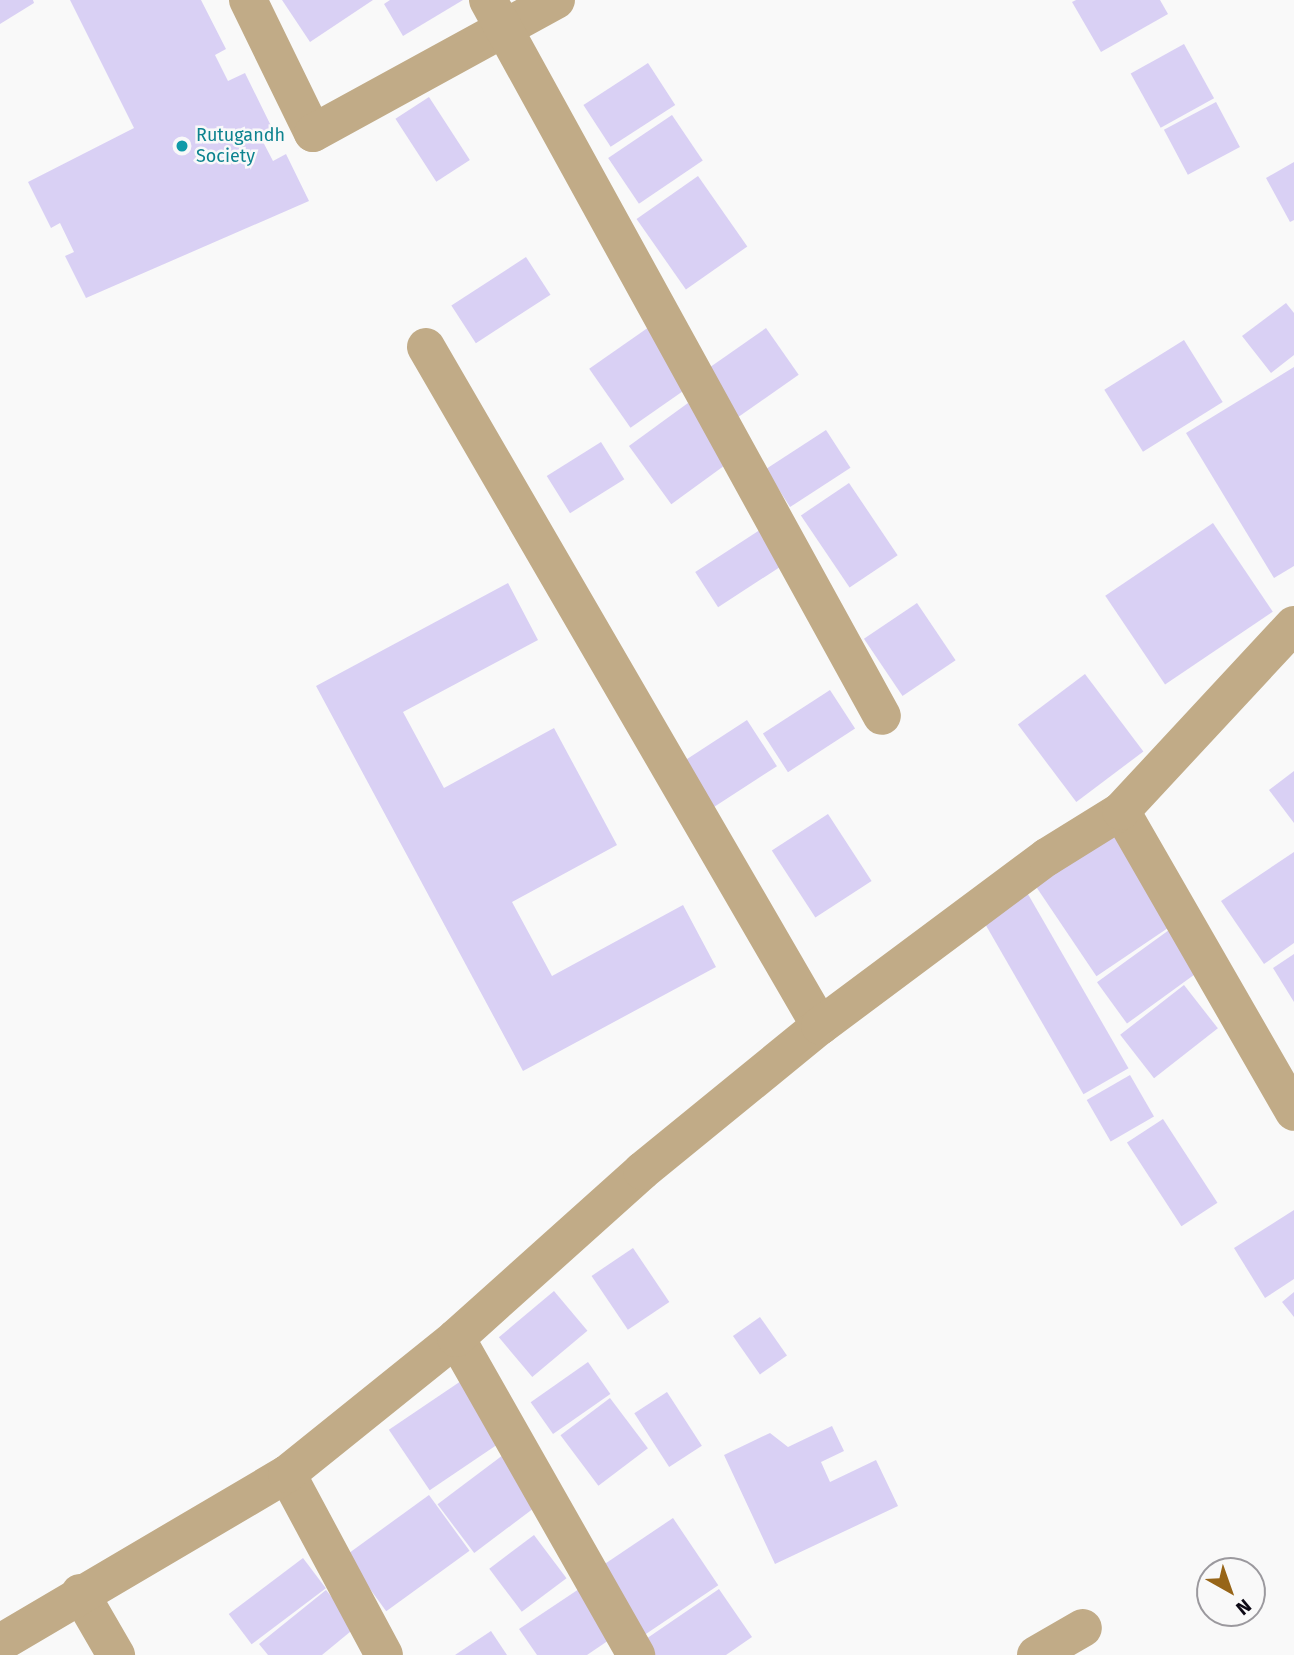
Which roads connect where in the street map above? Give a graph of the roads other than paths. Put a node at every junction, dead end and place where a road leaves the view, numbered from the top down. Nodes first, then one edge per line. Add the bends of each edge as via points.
1 (248, 0) edge
2 (556, 0) edge
3 (496, 14) edge
4 (426, 347) dead end
5 (1294, 626) edge
6 (882, 716) dead end
7 (1121, 811) junction
8 (820, 1026) junction
9 (1294, 1112) edge
10 (456, 1338) junction
11 (287, 1474) junction
12 (80, 1592) junction
13 (1083, 1628) dead end
14 (0, 1643) edge
15 (116, 1655) edge
16 (384, 1655) edge
17 (636, 1655) edge
18 (1036, 1655) edge

1 - 3 street via 313,133
2 - 3 street
3 - 6 street
4 - 8 street
5 - 7 street
7 - 8 street via 1047,858
7 - 9 street
8 - 10 street via 642,1171
10 - 11 street
10 - 17 street
11 - 12 street
11 - 16 street
12 - 14 street
12 - 15 street
13 - 18 street

